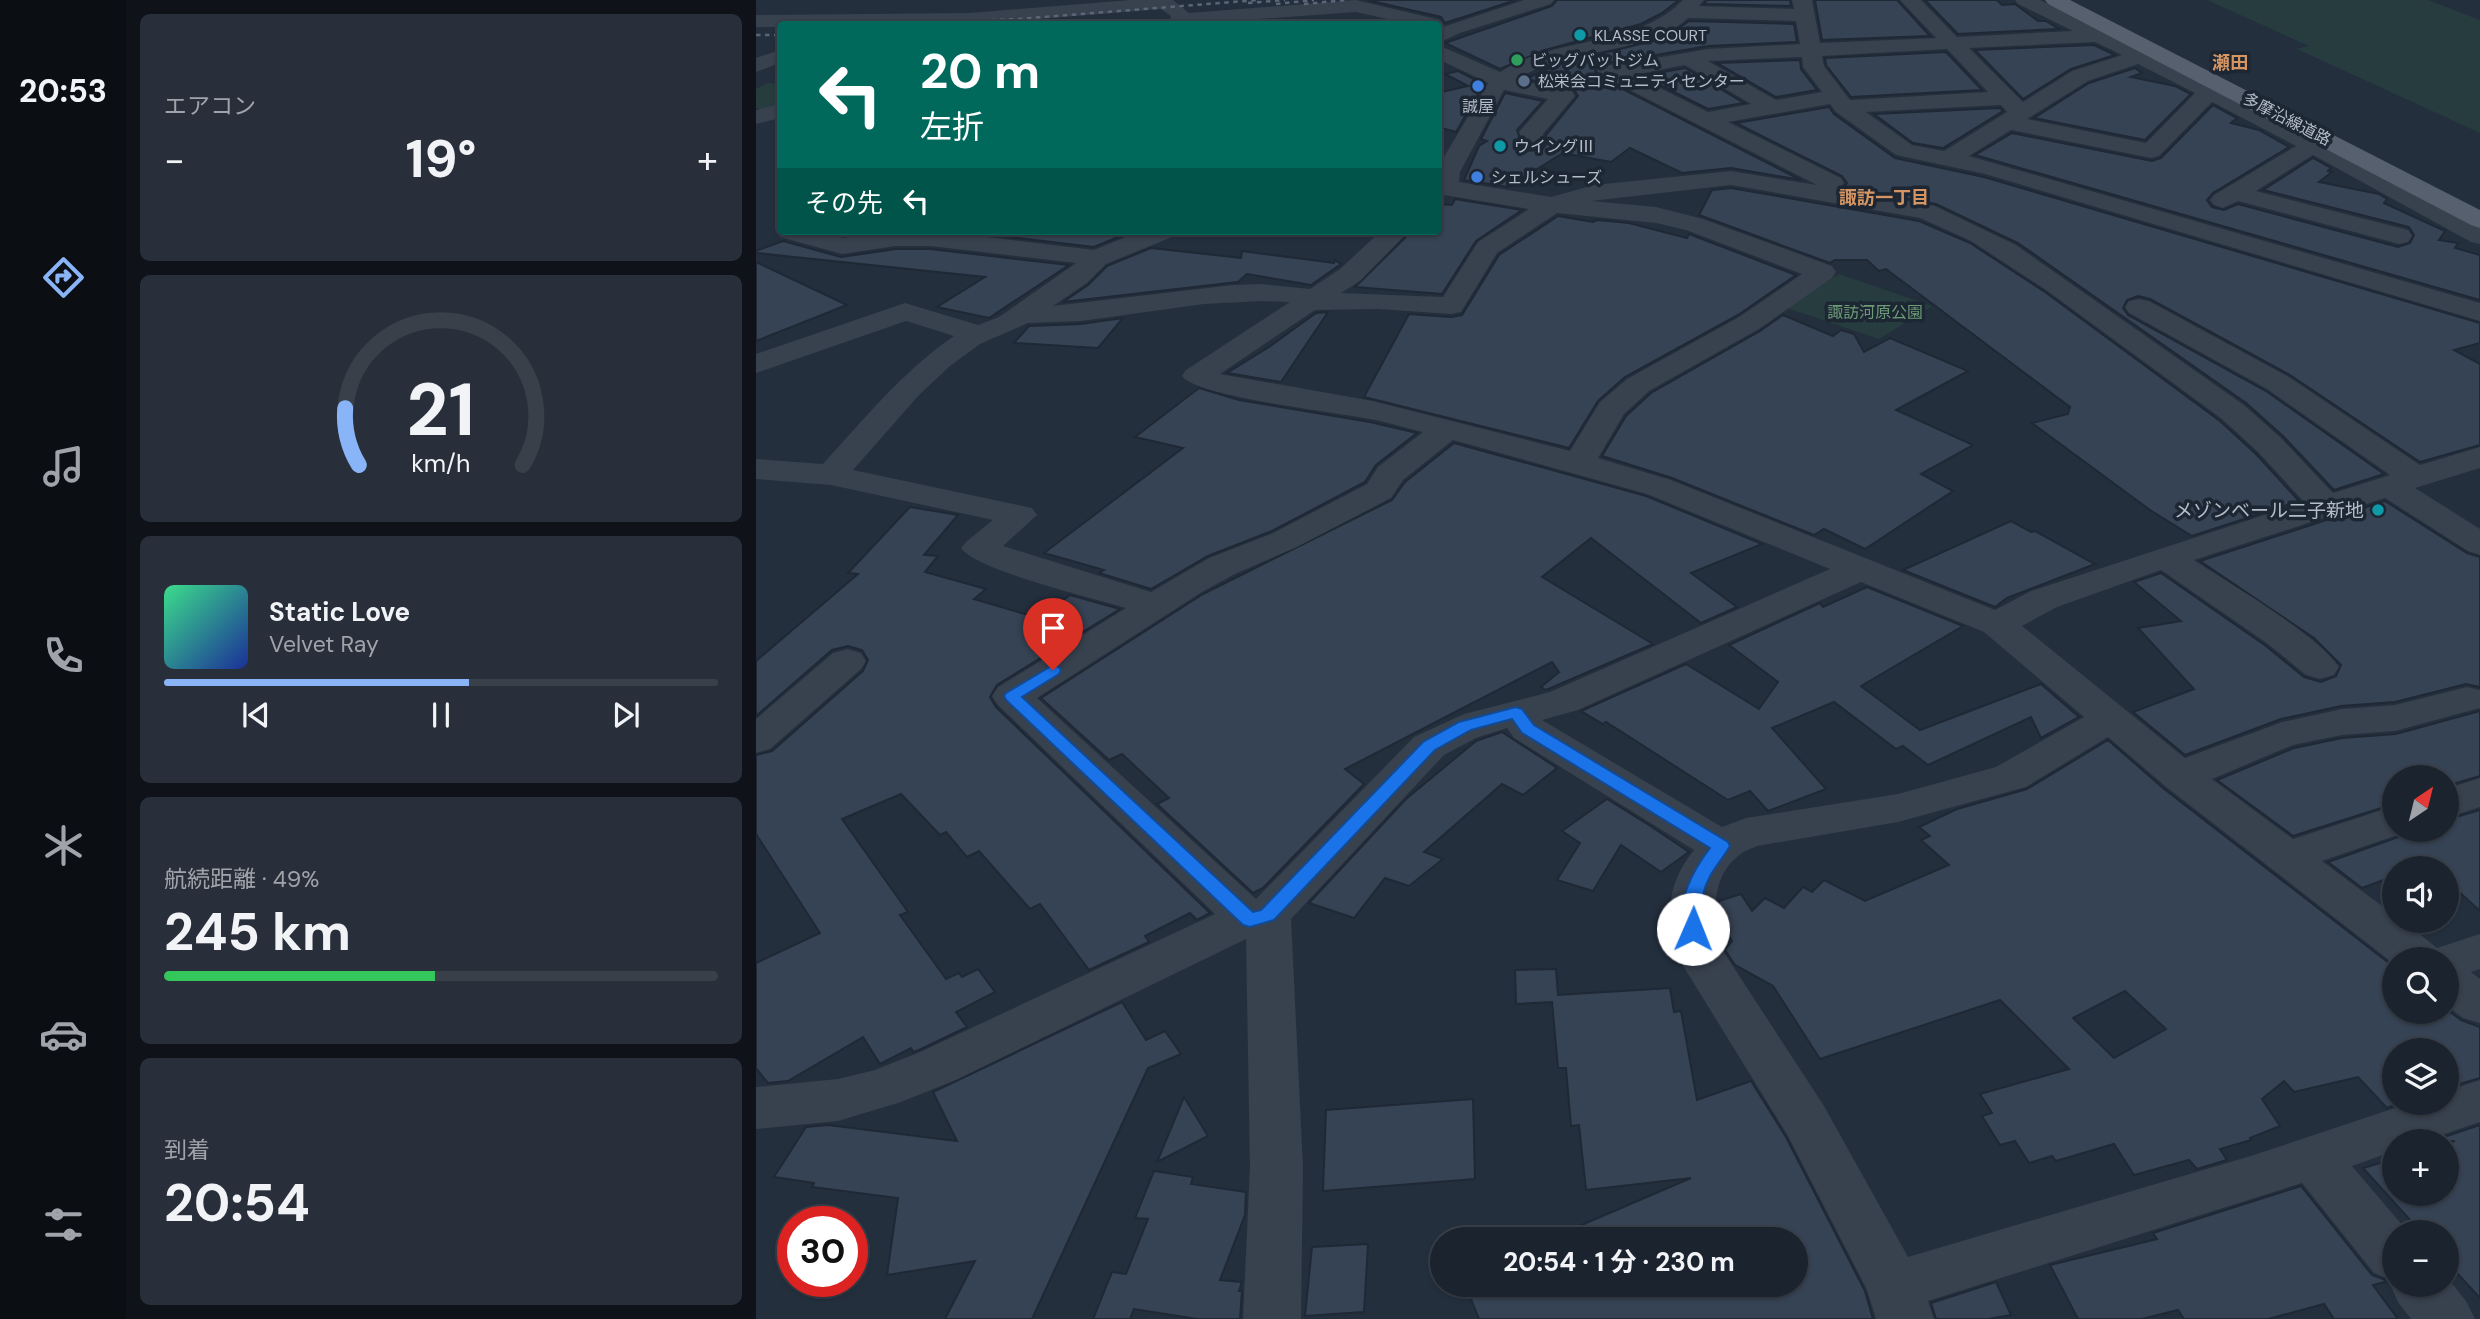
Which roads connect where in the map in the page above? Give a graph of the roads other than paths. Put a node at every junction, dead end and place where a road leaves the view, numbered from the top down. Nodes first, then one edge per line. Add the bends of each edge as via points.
1 (1040, 0) edge
2 (1544, 0) edge
3 (1910, 0) edge
4 (2025, 0) edge
5 (1430, 2) dead end
6 (1689, 6) edge
7 (1803, 7) edge
8 (2057, 8) edge
9 (1390, 18) edge
10 (2011, 19) dead end
11 (1008, 20) edge
12 (756, 21) edge
13 (1181, 21) edge
14 (1192, 21) edge
15 (1958, 21) dead end
16 (1932, 23) junction
17 (1442, 29) edge
18 (1657, 29) junction
19 (2100, 36) junction
20 (1952, 43) junction
21 (1811, 49) junction
22 (1571, 51) junction
23 (1442, 53) edge
24 (2141, 55) junction
25 (777, 57) edge
26 (1697, 57) junction
27 (1460, 62) junction
28 (1442, 65) edge
29 (1974, 65) junction
30 (756, 66) edge
31 (1947, 67) dead end
32 (1613, 72) junction
33 (777, 78) edge
34 (756, 82) edge
35 (1501, 82) junction
36 (2210, 91) junction
37 (1840, 101) junction
38 (1772, 107) junction
39 (777, 111) edge
40 (2011, 111) junction
41 (756, 117) edge
42 (1705, 119) junction
43 (1532, 143) dead end
44 (2314, 145) junction
45 (1947, 160) junction
46 (1442, 186) edge
47 (1442, 188) edge
48 (2235, 193) junction
49 (1868, 201) junction
50 (1552, 205) junction
51 (2480, 220) edge
52 (2183, 225) junction
53 (806, 235) edge
54 (926, 235) edge
55 (943, 235) edge
56 (1153, 235) edge
57 (1392, 235) edge
58 (2399, 236) dead end
59 (2480, 236) edge
60 (1097, 258) junction
61 (1313, 300) junction
62 (2139, 307) dead end
63 (2480, 312) edge
64 (1020, 315) junction
65 (979, 334) junction
66 (756, 364) edge
67 (1447, 429) junction
68 (2480, 457) edge
69 (1578, 463) junction
70 (756, 469) edge
71 (831, 475) junction
72 (2403, 482) junction
73 (2327, 506) junction
74 (2480, 544) edge
75 (2166, 557) junction
76 (1860, 569) junction
77 (1156, 605) junction
78 (1997, 624) junction
79 (847, 661) dead end
80 (2320, 667) dead end
81 (2467, 699) dead end
82 (1516, 712) junction
83 (2110, 719) junction
84 (756, 740) edge
85 (2180, 776) junction
86 (2480, 792) edge
87 (2459, 799) edge
88 (2382, 825) edge
89 (1721, 846) junction
90 (2287, 857) junction
91 (1259, 918) junction
92 (2404, 947) edge
93 (2480, 951) edge
94 (2459, 958) edge
95 (2459, 989) edge
96 (2480, 1005) edge
97 (2480, 1101) edge
98 (756, 1108) edge
99 (2313, 1157) junction
100 (2382, 1241) edge
101 (2428, 1297) edge
102 (1899, 1303) edge
103 (1272, 1319) edge
104 (2446, 1319) edge

1 - 11 street
2 - 17 street
3 - 16 street
4 - 8 street
5 - 9 street
6 - 7 street
6 - 18 street via 1673,22
7 - 21 street
8 - 10 street
8 - 19 street
8 - 51 main road, 多摩沿線道路
9 - 14 street via 1356,6
11 - 12 street
11 - 13 street via 1165,4 1180,13
15 - 16 street
16 - 20 street
18 - 22 street
18 - 26 street
19 - 20 street
19 - 24 street
20 - 21 street
20 - 29 street
21 - 26 street
21 - 37 street via 1814,66
22 - 32 street
22 - 35 street via 1527,66
23 - 27 street
24 - 36 street
24 - 40 street via 2080,76
25 - 30 street
26 - 32 street
26 - 38 street
27 - 28 street
27 - 35 street
29 - 31 street
29 - 40 street
32 - 42 street
33 - 34 street
35 - 43 street via 1564,96 1531,132
35 - 46 street via 1456,138 1447,182
36 - 40 street via 2151,151
36 - 44 street
37 - 38 street
37 - 40 street
37 - 45 street via 1904,150
38 - 42 street
39 - 41 street
40 - 45 street
42 - 49 street
44 - 48 street
44 - 59 street
45 - 52 street via 1990,168
47 - 50 street
48 - 52 street
48 - 58 street
49 - 50 street via 1731,178 1594,192
49 - 73 street via 1954,221 2059,285 2234,413
50 - 61 street via 1488,248 1451,306
50 - 69 street via 1656,215 1694,224 1822,272 1749,323 1638,385 1611,409
52 - 63 street
53 - 54 street via 849,246
55 - 60 street
56 - 60 street
57 - 61 street via 1350,275
60 - 64 street
61 - 64 street via 1289,292 1255,292 1085,313
61 - 67 street via 1197,376
62 - 72 street via 2278,383
64 - 65 street
65 - 66 street via 905,312
65 - 71 street via 923,374
67 - 69 street
67 - 77 street via 1390,474 1379,491 1223,566
68 - 72 street
69 - 76 street via 1659,487
70 - 71 street
71 - 77 street via 1020,515 979,548
72 - 73 street
72 - 74 street
73 - 75 street
75 - 78 street via 2044,599
75 - 80 street
76 - 78 street
76 - 82 street via 1564,701
77 - 91 street via 1012,696
78 - 83 street
79 - 84 street
81 - 85 street via 2395,718 2342,722 2282,735
82 - 89 street via 1528,729
82 - 91 street via 1465,726 1429,746
83 - 85 street
83 - 89 street via 2011,777 1898,808 1745,834
85 - 90 street
86 - 87 street
88 - 90 street
89 - 102 street via 1701,872 1693,897 1693,929 1701,956 1807,1121
90 - 92 street
91 - 98 street via 1233,925 883,1088 838,1100
91 - 103 street via 1276,1063
93 - 94 street
95 - 96 street
97 - 99 street
99 - 100 street
99 - 102 street
101 - 104 street

